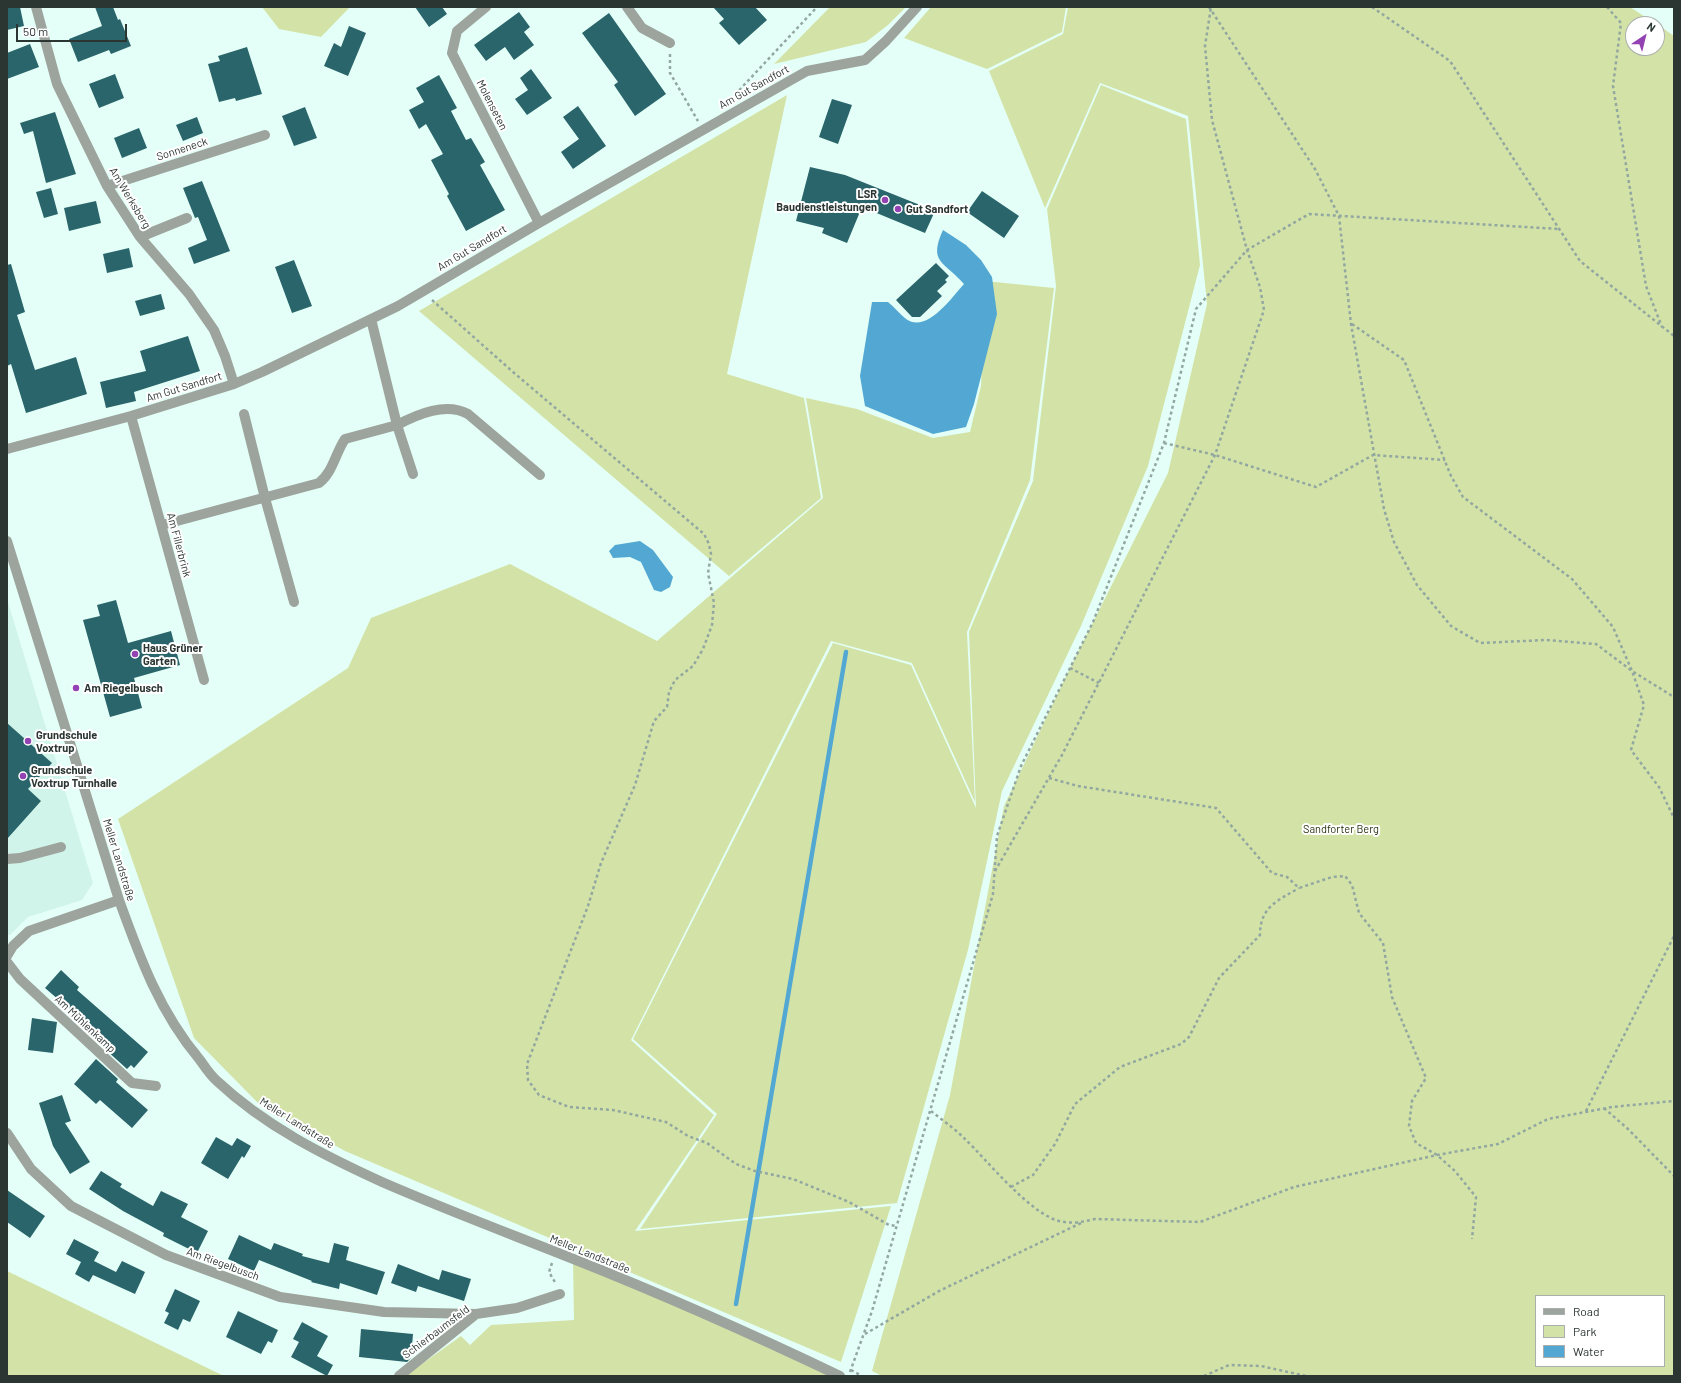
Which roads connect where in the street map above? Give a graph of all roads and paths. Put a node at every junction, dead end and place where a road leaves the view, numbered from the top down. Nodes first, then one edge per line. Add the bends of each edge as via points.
1 (36, 7) edge
2 (486, 7) edge
3 (627, 7) edge
4 (817, 7) edge
5 (916, 7) edge
6 (1210, 7) edge
7 (1372, 7) edge
8 (1608, 7) edge
9 (1211, 12) junction
10 (670, 43) joint
11 (730, 101) dead end
12 (703, 129) junction
13 (265, 135) dead end
14 (107, 186) junction
15 (1338, 216) junction
16 (187, 218) dead end
17 (539, 223) junction
18 (1559, 229) junction
19 (140, 237) junction
20 (1247, 250) junction
21 (422, 292) junction
22 (371, 319) junction
23 (1351, 324) junction
24 (1662, 327) junction
25 (1674, 336) edge
26 (234, 384) junction
27 (244, 414) dead end
28 (131, 416) junction
29 (397, 425) junction
30 (1164, 443) junction
31 (7, 449) edge
32 (1373, 455) junction
33 (1216, 456) junction
34 (1445, 460) junction
35 (413, 474) dead end
36 (540, 475) dead end
37 (265, 498) junction
38 (162, 525) junction
39 (7, 541) edge
40 (294, 602) dead end
41 (1070, 668) junction
42 (1632, 671) junction
43 (204, 680) dead end
44 (1099, 684) junction
45 (1674, 697) edge
46 (1049, 778) junction
47 (1674, 818) edge
48 (61, 847) dead end
49 (7, 859) edge
50 (995, 871) junction
51 (1299, 888) junction
52 (118, 900) junction
53 (1674, 936) edge
54 (7, 956) edge
55 (7, 962) edge
56 (156, 1086) dead end
57 (1674, 1100) edge
58 (1603, 1108) junction
59 (930, 1111) junction
60 (1586, 1111) junction
61 (7, 1134) edge
62 (1437, 1156) junction
63 (1674, 1176) edge
64 (1011, 1188) junction
65 (1081, 1223) junction
66 (897, 1226) junction
67 (1472, 1239) dead end
68 (556, 1252) junction
69 (560, 1294) joint
70 (476, 1314) junction
71 (864, 1334) junction
72 (398, 1376) edge
73 (840, 1376) edge
74 (862, 1376) edge
75 (1204, 1376) edge
76 (1306, 1376) edge

1 - 14 street, Am Werksberg via 57,84
2 - 17 street, Molenseten via 457,31 452,53
3 - 10 street via 642,28
4 - 11 path
5 - 12 street, Am Gut Sandfort via 865,60 807,71
6 - 9 path
7 - 18 path via 1450,61
8 - 24 path via 1621,23 1613,86 1646,286
9 - 15 path via 1314,169
9 - 20 path via 1205,46 1212,120
10 - 12 path via 670,73
12 - 17 street, Am Gut Sandfort
13 - 14 street, Sonneneck
14 - 19 street, Am Werksberg
15 - 18 path
15 - 20 path via 1309,214
15 - 23 path
16 - 19 street
17 - 21 street, Am Gut Sandfort
18 - 24 path via 1580,261
19 - 26 street, Am Werksberg via 189,294 214,330
20 - 30 path via 1196,309
20 - 33 path via 1260,287 1264,310
21 - 22 street, Am Gut Sandfort
21 - 66 path via 704,534 709,544 708,573 714,603 712,625 693,666 675,680 669,692 667,707 654,721 635,785 601,863 588,906 529,1057 528,1080 539,1095 569,1106 613,1110 666,1122 688,1136 707,1143 736,1164 754,1171 793,1179 849,1202 889,1225
22 - 26 street, Am Gut Sandfort
22 - 29 street
23 - 32 path
23 - 34 path via 1404,360
24 - 25 path
26 - 28 street, Am Gut Sandfort
27 - 37 street
28 - 31 street, Am Gut Sandfort
28 - 38 street, Am Fillerbrink
29 - 35 street
29 - 36 street via 413,416 448,408 459,409
29 - 37 street via 345,439 327,477 319,483
30 - 33 path
30 - 41 path via 1093,622
32 - 33 path via 1316,487
32 - 34 path
32 - 42 path via 1394,542 1418,585 1451,626 1480,643 1546,640 1596,644
33 - 44 path
34 - 42 path via 1463,497 1572,579 1613,627
37 - 38 street
37 - 40 street
38 - 43 street, Am Fillerbrink
39 - 52 street, Meller Landstraße
41 - 44 path
41 - 50 path via 1021,766 997,836
42 - 45 path
42 - 47 path via 1644,705 1631,750 1659,787
44 - 46 path
46 - 50 path
46 - 51 path via 1078,786 1216,808 1272,873 1287,877
48 - 49 street
50 - 59 path via 993,894
51 - 62 path via 1332,877 1345,876 1352,885 1359,913 1383,943 1392,997 1426,1078 1412,1101 1409,1126 1416,1143
51 - 64 path via 1267,908 1260,927 1260,935 1219,978 1189,1037 1181,1044 1120,1067 1075,1104 1055,1144 1033,1175
52 - 54 street via 29,931 13,946
52 - 68 street, Meller Landstraße via 159,1001 185,1043 216,1080 262,1118 330,1158 424,1200
53 - 60 path
55 - 56 street, Am Mühlenkamp via 20,979 132,1083
57 - 58 path
58 - 60 path
58 - 63 path via 1628,1128
59 - 64 path via 963,1137
59 - 66 path
60 - 62 path via 1548,1119 1498,1144
61 - 70 street, Am Riegelbusch via 31,1168 71,1206 166,1255 280,1297 384,1312
62 - 65 path via 1294,1187 1200,1222 1095,1219
62 - 67 path via 1455,1170 1476,1197
64 - 65 path via 1058,1221
65 - 71 path via 939,1291
66 - 71 path
68 - 69 path via 549,1272
68 - 73 street, Meller Landstraße via 781,1348
69 - 70 street, Schierbaumsfeld via 517,1308
70 - 72 street, Schierbaumsfeld
71 - 74 path via 851,1370
75 - 76 path via 1229,1365 1261,1366

